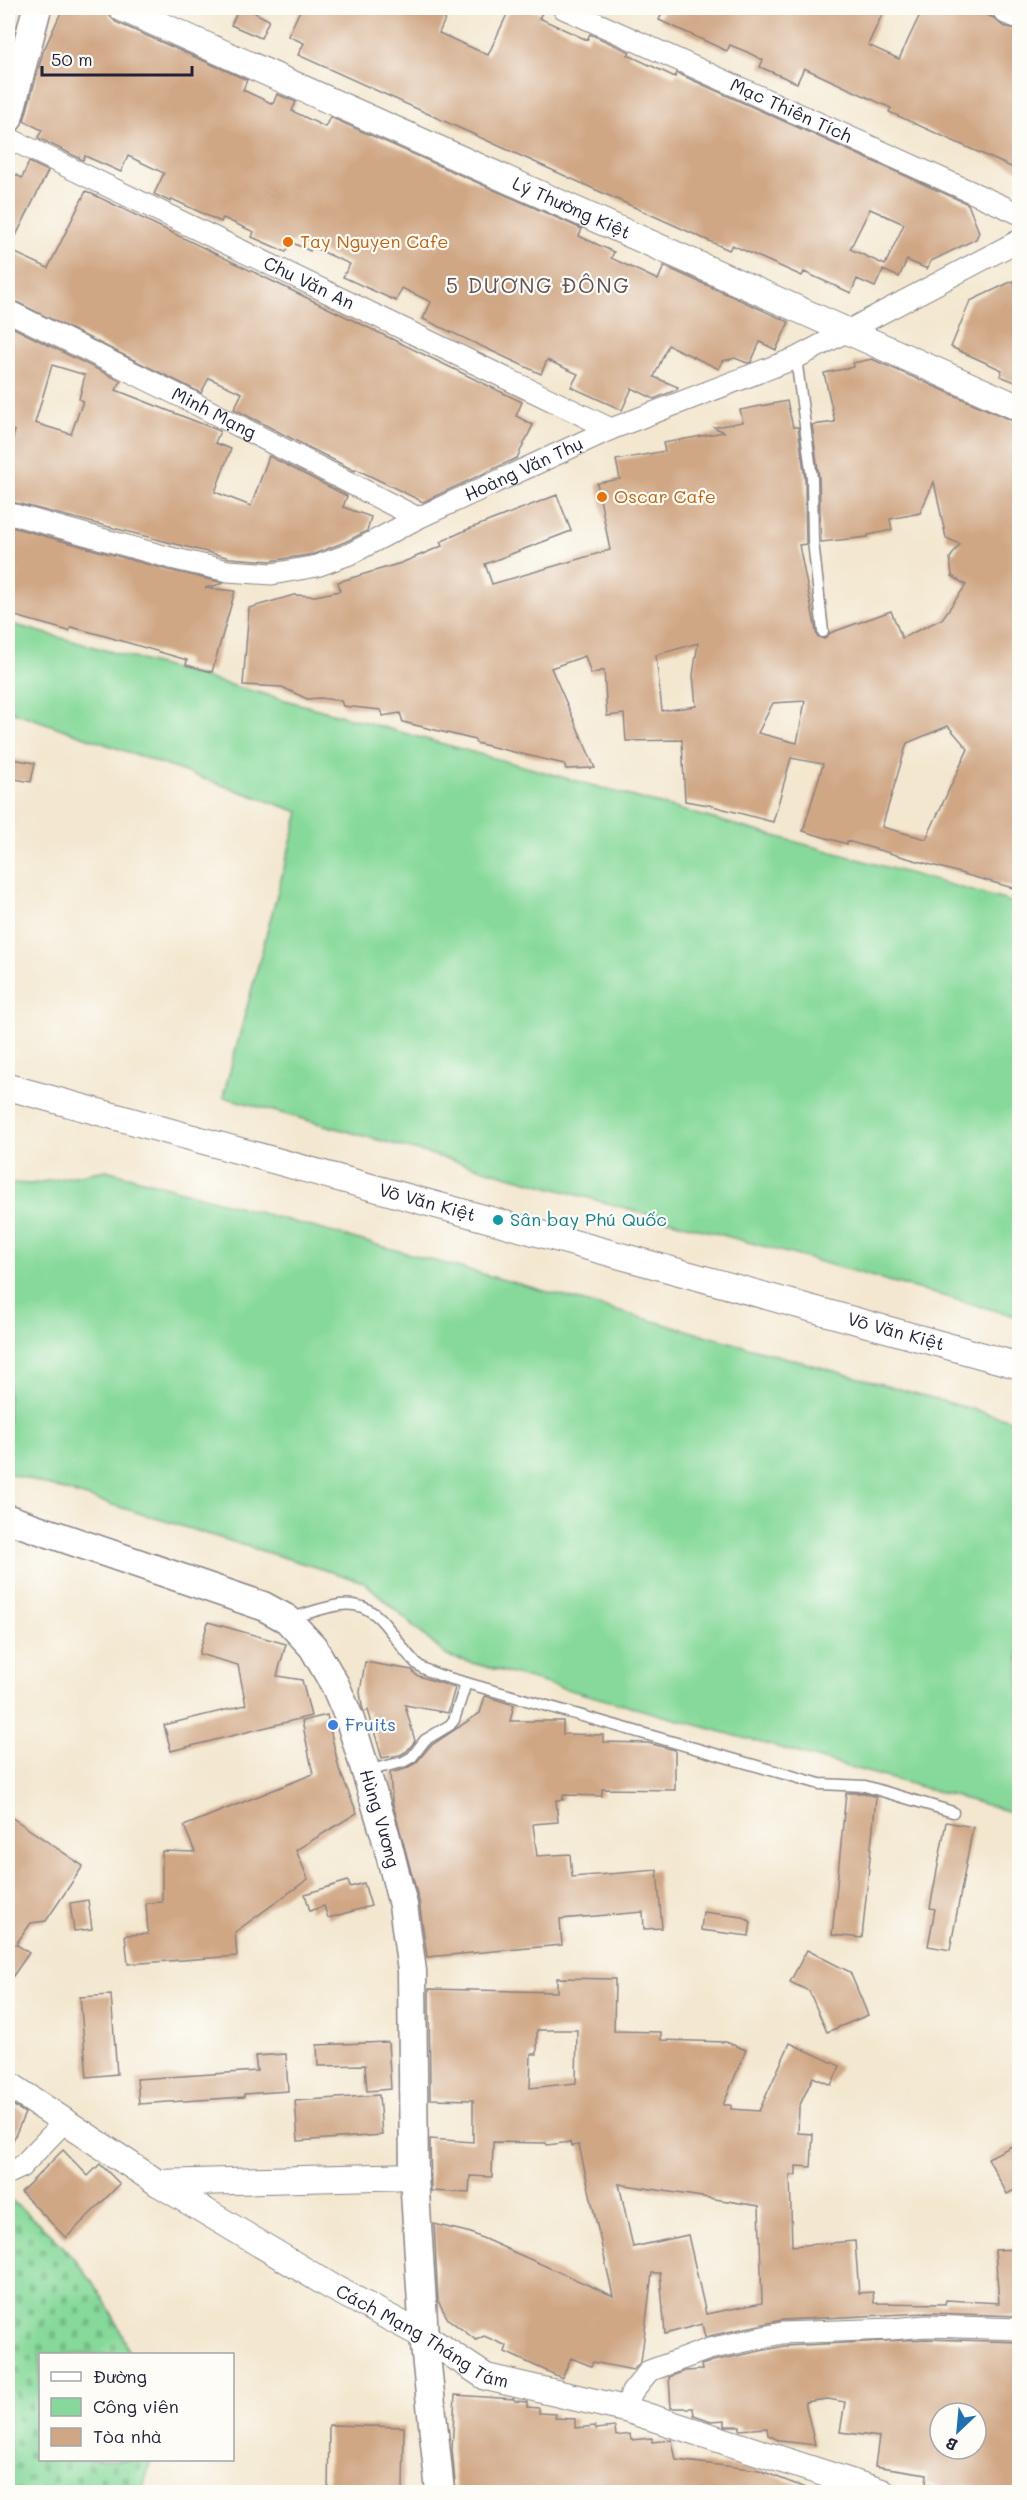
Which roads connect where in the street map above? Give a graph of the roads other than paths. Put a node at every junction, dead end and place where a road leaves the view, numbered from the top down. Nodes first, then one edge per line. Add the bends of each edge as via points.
1 (37, 8) edge
2 (122, 8) edge
3 (563, 8) edge
4 (1009, 8) edge
5 (1020, 12) edge
6 (8, 119) edge
7 (8, 138) edge
8 (1020, 214) edge
9 (1020, 240) edge
10 (8, 311) edge
11 (847, 332) junction
12 (796, 358) junction
13 (1020, 408) edge
14 (611, 429) junction
15 (8, 513) edge
16 (417, 518) junction
17 (823, 632) dead end
18 (8, 1087) edge
19 (1020, 1366) edge
20 (8, 1519) edge
21 (287, 1619) junction
22 (466, 1683) junction
23 (365, 1771) junction
24 (953, 1812) dead end
25 (8, 2084) edge
26 (64, 2122) junction
27 (8, 2173) edge
28 (414, 2175) junction
29 (158, 2183) junction
30 (1020, 2329) edge
31 (424, 2336) junction
32 (625, 2409) junction
33 (440, 2493) edge
34 (882, 2493) edge

1 - 6 main road
2 - 11 street, Lý Thường Kiệt
3 - 8 street, Mạc Thiên Tích
4 - 5 main road
7 - 14 street, Chu Văn An
9 - 11 street, Hoàng Văn Thụ
10 - 16 street, Minh Mạng
11 - 12 street, Hoàng Văn Thụ
11 - 13 street, Lý Thường Kiệt
12 - 14 street, Hoàng Văn Thụ
12 - 17 lane via 812,478 813,541
14 - 16 street, Hoàng Văn Thụ
15 - 16 street, Hoàng Văn Thụ via 171,558 228,571 272,574 316,566 350,554
18 - 19 street, Võ Văn Kiệt
20 - 21 main road, Hùng Vương via 263,1606
21 - 22 lane via 342,1605 362,1608 388,1626 417,1665
21 - 23 main road, Hùng Vương via 313,1647 335,1685
22 - 23 lane via 450,1725 425,1740 403,1762
22 - 24 lane via 820,1784 865,1786
23 - 28 main road, Hùng Vương via 403,1905 412,1971
25 - 26 street, Cách Mạng Tháng Tám
26 - 27 street via 21,2167
26 - 29 street, Cách Mạng Tháng Tám
28 - 29 street
28 - 31 main road, Hùng Vương
29 - 31 street, Cách Mạng Tháng Tám via 332,2287
30 - 32 street via 926,2326 782,2333 709,2349 649,2372 632,2392
31 - 32 street, Cách Mạng Tháng Tám via 486,2377
31 - 33 main road, Hùng Vương
32 - 34 street, Cách Mạng Tháng Tám

